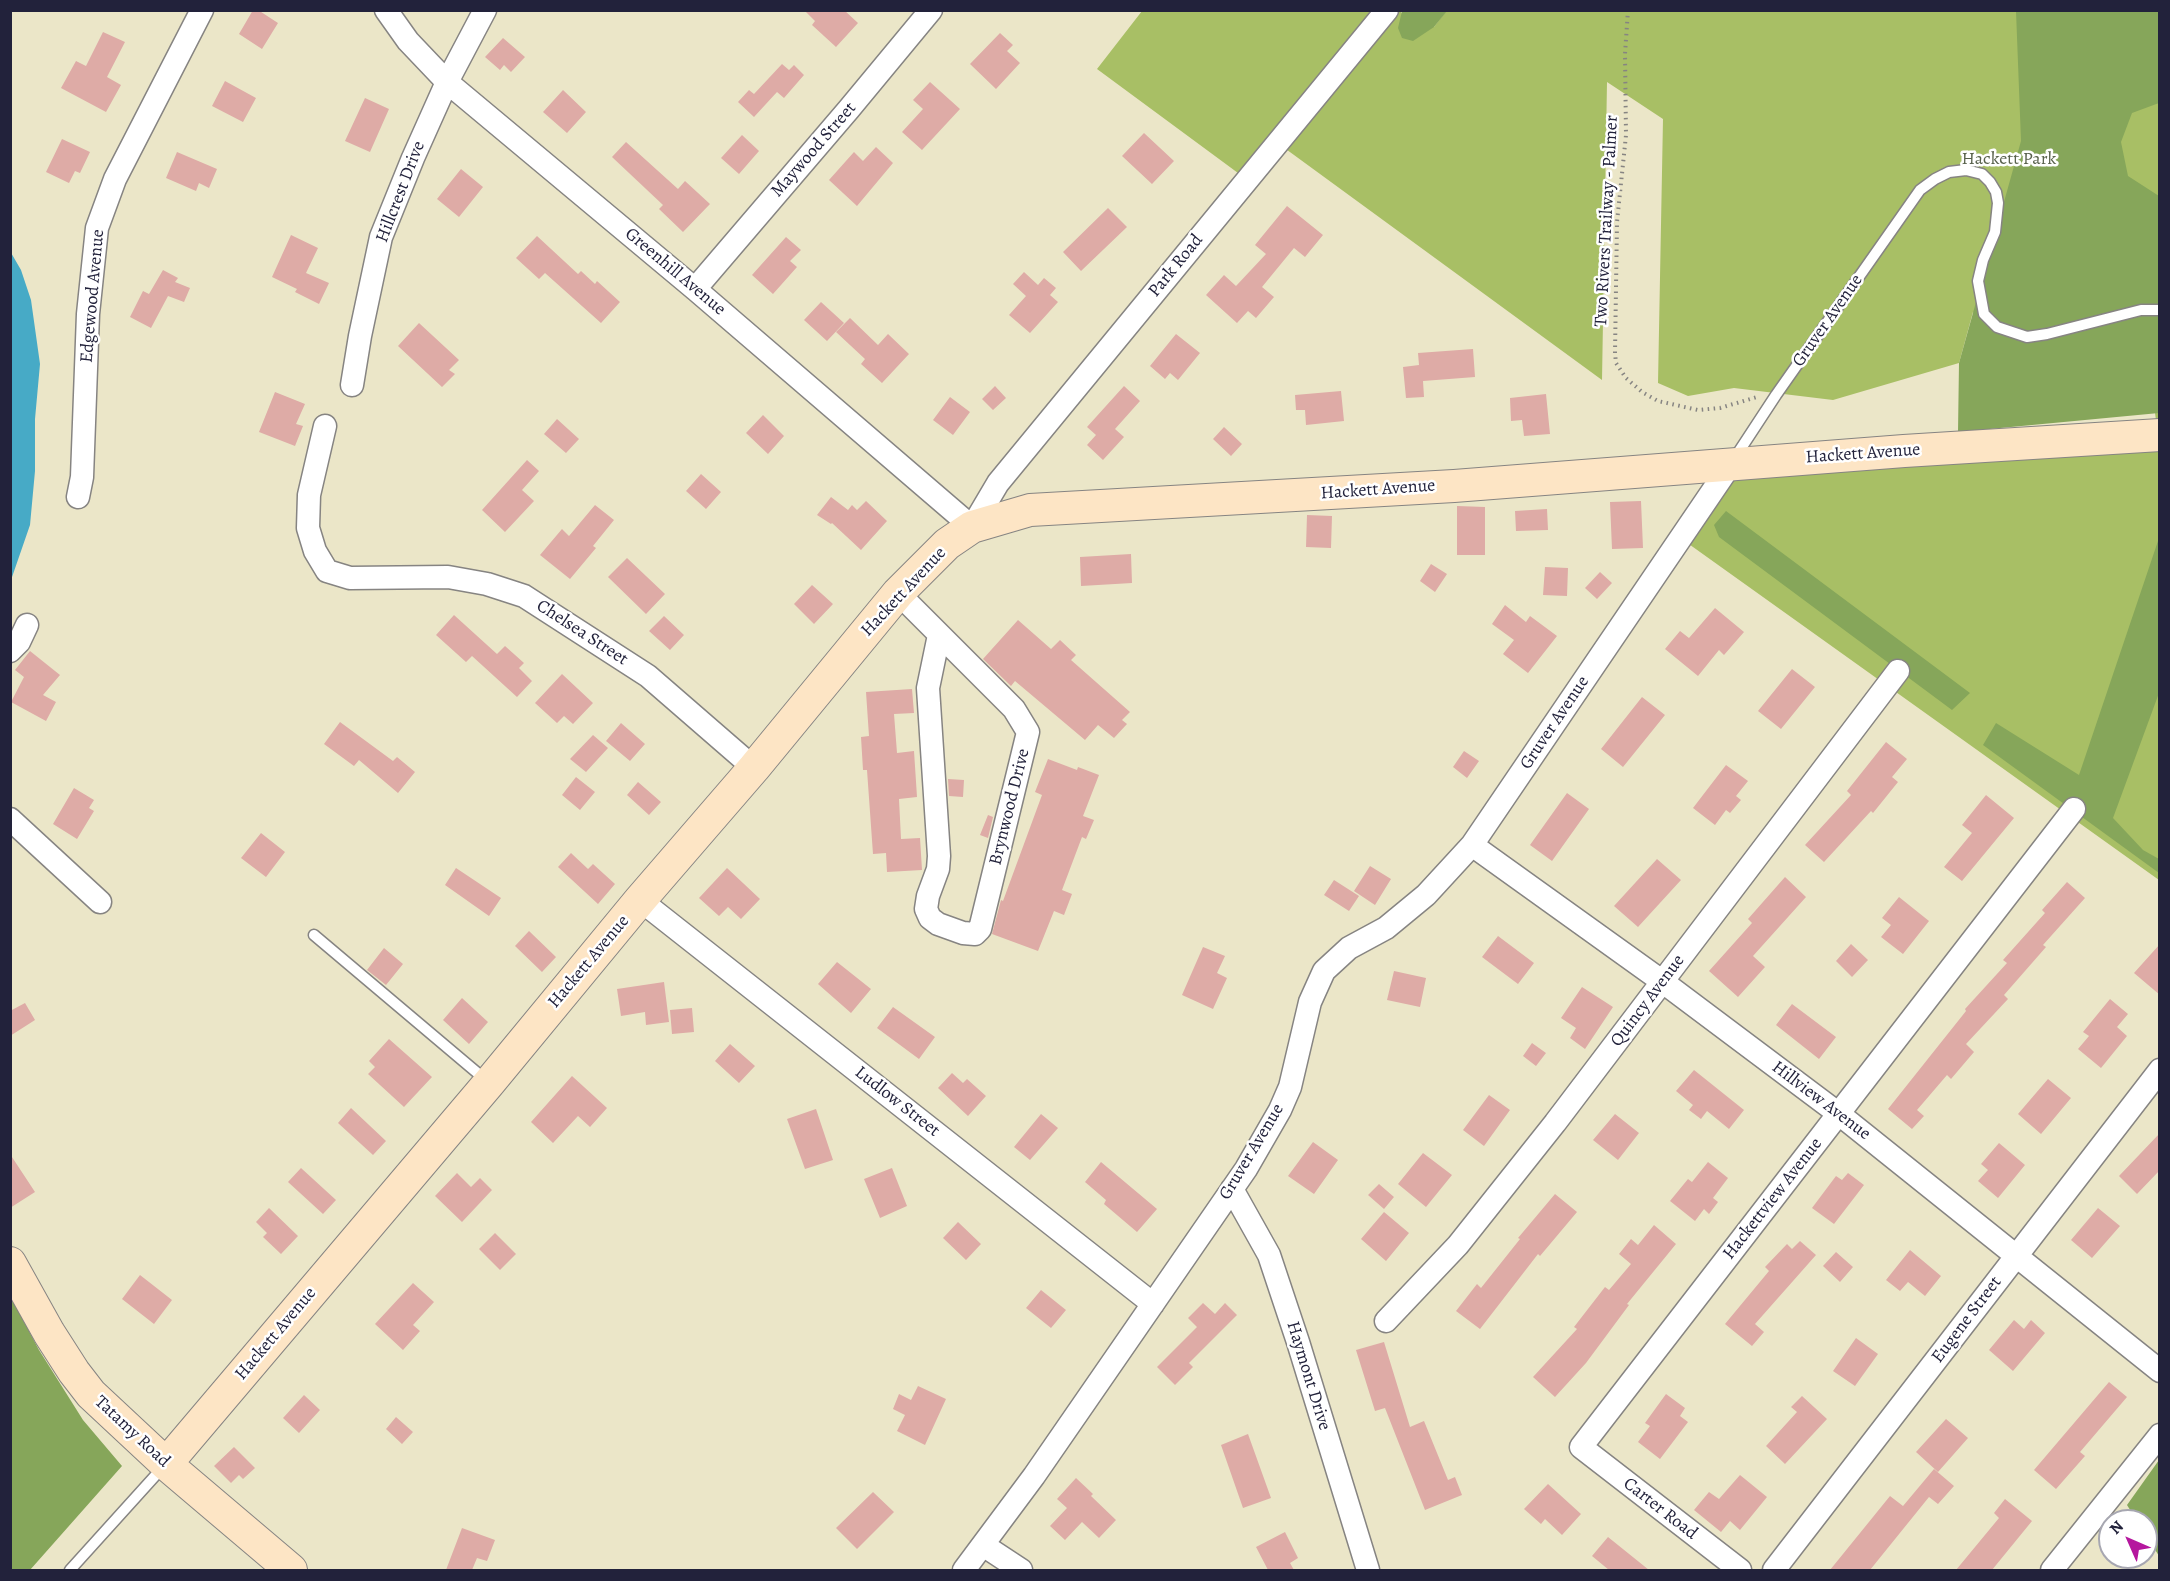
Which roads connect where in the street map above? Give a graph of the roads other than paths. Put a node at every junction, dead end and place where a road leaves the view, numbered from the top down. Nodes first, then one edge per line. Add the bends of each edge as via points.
1 (202, 10) edge
2 (386, 10) edge
3 (485, 10) edge
4 (931, 10) edge
5 (1387, 10) edge
6 (447, 82) junction
7 (695, 288) junction
8 (2160, 310) edge
9 (352, 385) dead end
10 (325, 426) dead end
11 (2160, 435) edge
12 (1731, 464) junction
13 (78, 496) dead end
14 (972, 527) junction
15 (898, 593) junction
16 (27, 625) dead end
17 (939, 635) junction
18 (10, 651) edge
19 (1898, 671) dead end
20 (754, 768) junction
21 (2074, 809) dead end
22 (10, 819) edge
23 (1472, 844) junction
24 (640, 900) junction
25 (100, 902) dead end
26 (314, 935) dead end
27 (1664, 982) junction
28 (2160, 1070) edge
29 (489, 1083) junction
30 (1839, 1114) junction
31 (1232, 1189) junction
32 (2016, 1255) junction
33 (10, 1263) edge
34 (1153, 1304) junction
35 (1386, 1321) dead end
36 (2160, 1371) edge
37 (2160, 1435) edge
38 (1581, 1447) joint
39 (166, 1464) junction
40 (983, 1545) junction
41 (70, 1570) edge
42 (291, 1570) edge
43 (964, 1570) edge
44 (1021, 1570) edge
45 (1368, 1570) edge
46 (1740, 1570) edge
47 (1774, 1570) edge
48 (2052, 1570) edge

1 - 13 street, Edgewood Avenue via 115,179 97,228
2 - 6 street, Greenhill Avenue via 408,41
3 - 6 street, Hillcrest Drive
4 - 7 street, Maywood Street
5 - 14 street, Park Road via 998,483
6 - 7 street, Greenhill Avenue
6 - 9 street, Hillcrest Drive via 381,237
7 - 14 street, Greenhill Avenue
8 - 12 lane, Gruver Avenue via 2141,310 2027,337 1997,327 1984,314 1978,281 1995,232 1996,192 1982,174 1966,170 1949,172 1920,190
10 - 20 street, Chelsea Street via 309,495 308,528 327,571 350,579 448,577 524,596 648,675
11 - 12 main road, Hackett Avenue
12 - 14 main road, Hackett Avenue via 1454,486 1030,510
12 - 23 street, Gruver Avenue
14 - 15 main road, Hackett Avenue via 947,544
15 - 17 street, Brynwood Drive
15 - 20 main road, Hackett Avenue
16 - 18 street
17 - 17 street, Brynwood Drive via 1014,709 1028,732 980,928 975,934 938,924 926,909 939,856 928,688
19 - 27 street, Quincy Avenue
20 - 24 main road, Hackett Avenue
21 - 30 street, Hackettview Avenue
22 - 25 street
23 - 27 street, Hillview Avenue
23 - 31 street, Gruver Avenue via 1418,902 1386,928 1349,948 1324,971 1310,1002 1290,1087
24 - 29 main road, Hackett Avenue
24 - 34 street, Ludlow Street
26 - 29 lane
27 - 30 street, Hillview Avenue
27 - 35 street, Quincy Avenue via 1458,1245
28 - 32 street, Eugene Street
29 - 39 main road, Hackett Avenue
30 - 32 street, Hillview Avenue
30 - 38 street, Hackettview Avenue
31 - 34 street, Gruver Avenue
31 - 45 street, Haymont Drive via 1269,1255
32 - 36 street, Hillview Avenue
32 - 47 street, Eugene Street
33 - 39 main road, Tatamy Road via 79,1380
34 - 40 street, Gruver Avenue
37 - 48 street
38 - 46 street, Carter Road
39 - 41 lane
39 - 42 main road, Tatamy Road
40 - 43 street, Gruver Avenue
40 - 44 street

